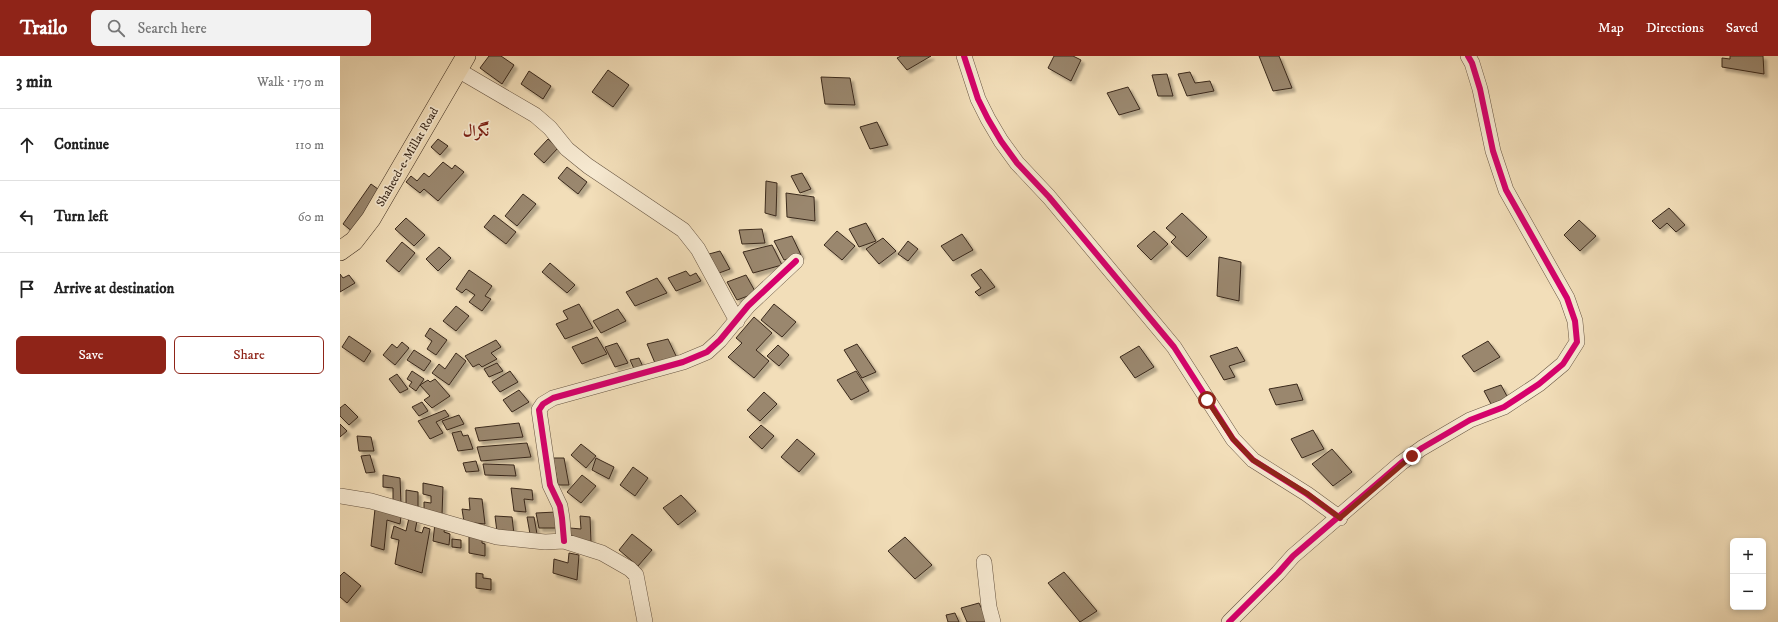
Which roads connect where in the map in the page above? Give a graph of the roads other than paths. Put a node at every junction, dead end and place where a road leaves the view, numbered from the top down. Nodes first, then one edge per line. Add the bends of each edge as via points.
1 (964, 56) edge
2 (1468, 56) edge
3 (462, 63) edge
4 (340, 251) edge
5 (796, 261) dead end
6 (736, 321) junction
7 (340, 496) edge
8 (1340, 518) junction
9 (564, 541) junction
10 (984, 562) dead end
11 (645, 622) edge
12 (993, 622) edge
13 (1229, 622) edge

1 - 8 street via 978,99 1001,141 1174,347 1233,439 1253,460 1308,494
2 - 8 street via 1480,89 1493,151 1506,190 1567,298 1575,321 1577,342 1563,364 1539,384 1504,407 1470,420 1422,448 1401,463
3 - 4 main road, Shaheed-e-Millat Road via 371,219 354,241
3 - 6 street via 535,115 550,128 567,149 588,166 683,230 698,249
5 - 6 street via 748,306
6 - 9 street via 707,352 683,362 553,398 538,410 550,484 560,506
7 - 9 street via 371,501 497,537 545,542
8 - 13 street via 1293,556
9 - 11 street via 602,553 636,575
10 - 12 street

